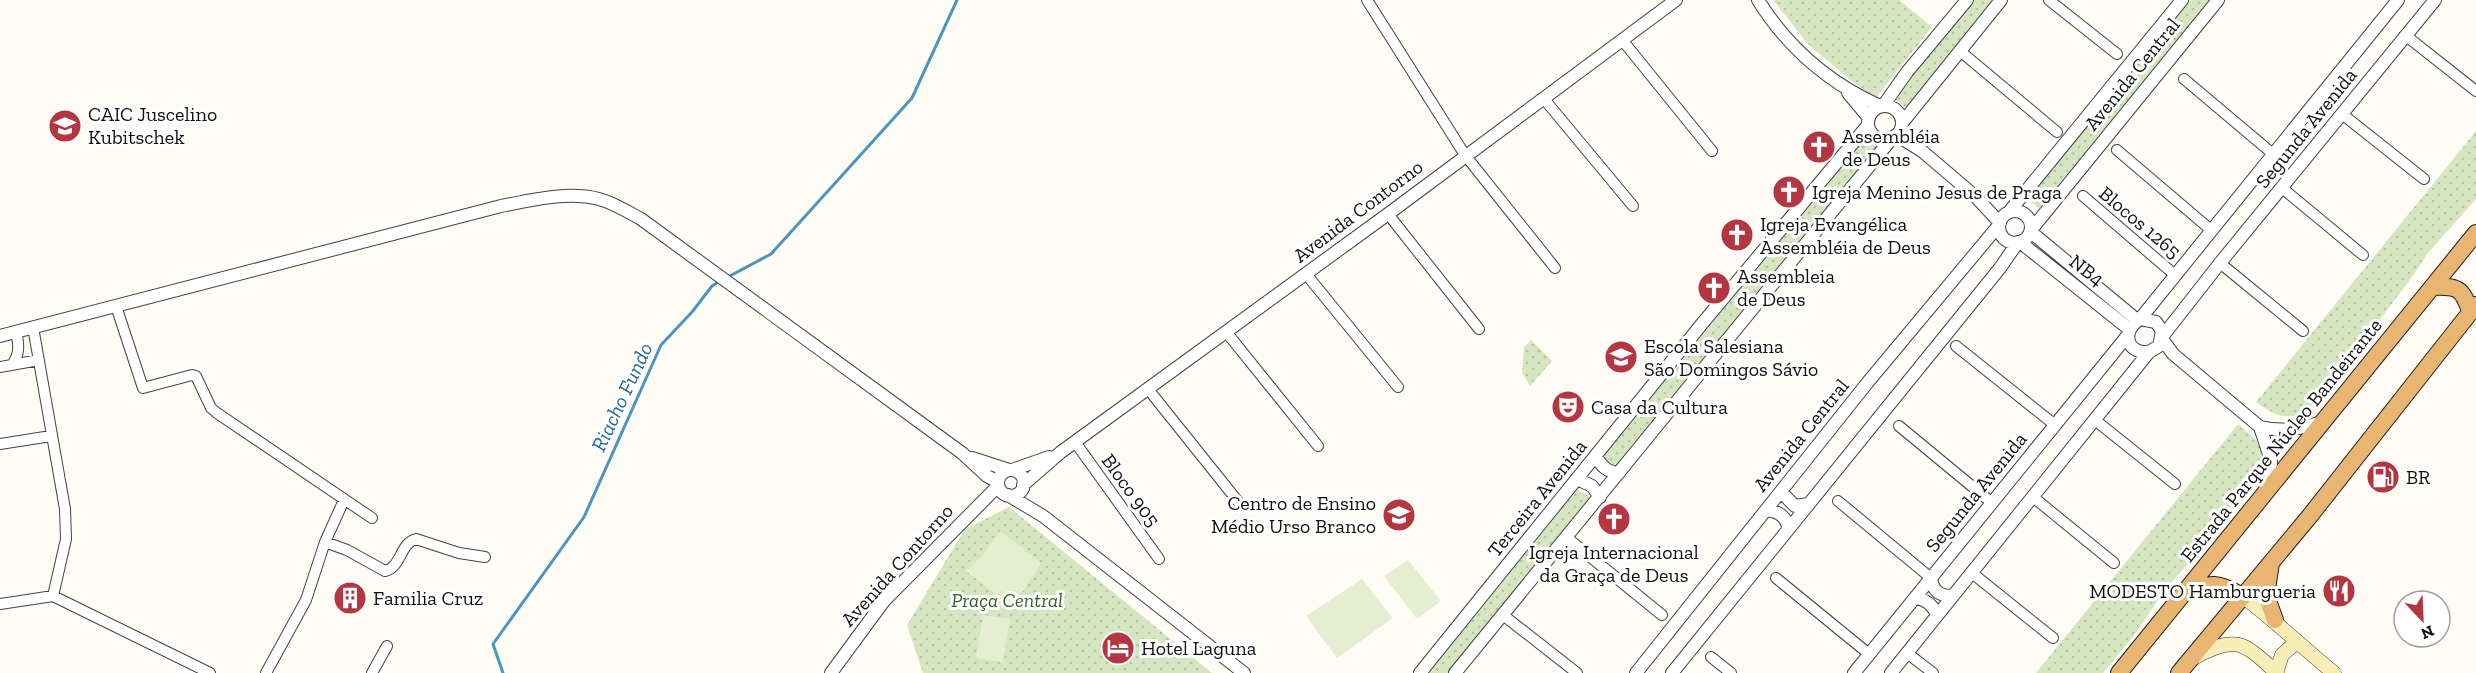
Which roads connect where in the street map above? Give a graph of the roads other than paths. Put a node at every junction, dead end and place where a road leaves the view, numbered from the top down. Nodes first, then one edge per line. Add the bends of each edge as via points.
1 (1367, 0) edge
2 (1676, 0) edge
3 (1758, 0) edge
4 (1967, 0) edge
5 (2001, 0) edge
6 (2049, 0) edge
7 (2182, 0) edge
8 (2218, 0) edge
9 (2398, 0) edge
10 (2435, 0) edge
11 (2405, 35) junction
12 (1623, 41) junction
13 (1960, 51) junction
14 (2117, 54) dead end
15 (2184, 79) dead end
16 (1844, 87) junction
17 (2476, 91) edge
18 (1544, 99) junction
19 (1882, 106) junction
20 (2342, 114) junction
21 (1868, 121) junction
22 (1898, 130) junction
23 (2057, 132) dead end
24 (2117, 150) dead end
25 (1712, 152) dead end
26 (2272, 154) junction
27 (1465, 155) junction
28 (2424, 180) dead end
29 (2282, 188) junction
30 (2083, 196) dead end
31 (1633, 206) dead end
32 (1388, 214) junction
33 (2004, 218) junction
34 (2211, 230) junction
35 (2031, 231) junction
36 (2476, 233) edge
37 (2019, 242) junction
38 (2363, 255) dead end
39 (2220, 263) junction
40 (1555, 268) dead end
41 (1306, 274) junction
42 (2175, 275) junction
43 (2432, 287) junction
44 (116, 306) junction
45 (2473, 308) edge
46 (2133, 326) junction
47 (33, 327) junction
48 (1479, 329) dead end
49 (2303, 331) dead end
50 (16, 332) junction
51 (1227, 333) junction
52 (0, 336) edge
53 (2162, 338) junction
54 (1956, 346) dead end
55 (2151, 352) junction
56 (2173, 354) junction
57 (39, 360) junction
58 (12, 365) junction
59 (0, 367) edge
60 (1398, 387) dead end
61 (1148, 389) junction
62 (2095, 420) junction
63 (2322, 423) junction
64 (2055, 425) junction
65 (1899, 426) dead end
66 (2260, 427) junction
67 (51, 436) junction
68 (1075, 442) junction
69 (0, 444) edge
70 (1318, 446) dead end
71 (1061, 452) junction
72 (962, 453) junction
73 (1596, 456) junction
74 (1011, 470) junction
75 (1619, 473) junction
76 (1577, 479) junction
77 (2175, 484) dead end
78 (1023, 486) junction
79 (2270, 487) junction
80 (1002, 489) junction
81 (1781, 492) junction
82 (1600, 496) junction
83 (2033, 496) junction
84 (344, 500) junction
85 (1838, 501) dead end
86 (1991, 502) junction
87 (1240, 504) dead end
88 (1809, 504) junction
89 (1766, 510) junction
90 (1043, 516) junction
91 (372, 519) dead end
92 (1788, 530) junction
93 (1566, 537) junction
94 (325, 542) junction
95 (485, 557) dead end
96 (1159, 559) dead end
97 (2271, 561) junction
98 (2114, 562) dead end
99 (1972, 573) junction
100 (1776, 578) dead end
101 (1931, 578) junction
102 (2184, 592) junction
103 (53, 596) junction
104 (1953, 596) junction
105 (2242, 596) junction
106 (1915, 598) junction
107 (0, 604) edge
108 (1503, 615) junction
109 (1662, 615) dead end
110 (1937, 616) junction
111 (2275, 620) junction
112 (2053, 638) dead end
113 (2299, 645) junction
114 (387, 646) dead end
115 (1907, 653) junction
116 (1869, 654) junction
117 (1711, 657) dead end
118 (2184, 667) edge
119 (210, 673) edge
120 (266, 673) edge
121 (372, 673) edge
122 (831, 673) edge
123 (1244, 673) edge
124 (1419, 673) edge
125 (1455, 673) edge
126 (1577, 673) edge
127 (1636, 673) edge
128 (1672, 673) edge
129 (1731, 673) edge
130 (1854, 673) edge
131 (1891, 673) edge
132 (1933, 673) edge
133 (2119, 673) edge
134 (2276, 673) edge
135 (2334, 673) edge

1 - 27 street
2 - 12 street, Avenida Contorno
3 - 16 street via 1799,52
4 - 19 street
5 - 13 street
6 - 14 street
7 - 33 street, Avenida Central
8 - 35 street, Avenida Central
9 - 26 street, Segunda Avenida
10 - 11 street, Segunda Avenida
11 - 17 street
11 - 20 street, Segunda Avenida
12 - 18 street, Avenida Contorno
12 - 25 street
13 - 22 street
13 - 23 street
15 - 26 street
16 - 19 street
16 - 21 street
18 - 27 street, Avenida Contorno
18 - 31 street
19 - 21 street via 1873,110
19 - 22 street via 1894,108 1901,118
20 - 28 street
20 - 29 street, Segunda Avenida
21 - 22 street via 1877,138
21 - 73 street, Terceira Avenida
22 - 33 street
22 - 75 street
24 - 34 street
26 - 34 street, Segunda Avenida
27 - 32 street, Avenida Contorno
27 - 40 street
29 - 38 street
29 - 39 street, Segunda Avenida
30 - 42 street, Blocos 1265
32 - 41 street, Avenida Contorno
32 - 48 street
33 - 35 street via 2023,213 2030,220
33 - 37 street via 2000,232 2006,240
33 - 81 street, Avenida Central
34 - 42 street, Segunda Avenida
35 - 37 street
35 - 46 street, NB4
36 - 43 highway, Estrada Parque Núcleo Bandeirante
37 - 46 street, NB4
37 - 88 street
39 - 49 street
39 - 53 street, Segunda Avenida
41 - 51 street, Avenida Contorno
41 - 60 street
42 - 46 street, Segunda Avenida
43 - 45 highway via 2458,289
43 - 63 highway, Estrada Parque Núcleo Bandeirante
44 - 47 street
44 - 72 street via 501,206 543,198 599,199 641,219
44 - 84 street via 143,388 196,376 211,408
45 - 97 highway
46 - 53 street via 2156,322
46 - 55 street via 2129,342 2137,351
46 - 64 street, Segunda Avenida
47 - 50 street
47 - 57 street
50 - 52 street
50 - 58 street via 19,344
51 - 61 street, Avenida Contorno
51 - 70 street
53 - 55 street
53 - 56 street
54 - 64 street
55 - 56 street
55 - 62 street
56 - 66 street
57 - 58 street
57 - 67 street
58 - 59 street
61 - 68 street, Avenida Contorno
61 - 87 street
62 - 77 street
62 - 83 street
63 - 66 street via 2278,431
63 - 79 highway, Estrada Parque Núcleo Bandeirante
64 - 86 street, Segunda Avenida
65 - 86 street
66 - 79 street via 2271,460
67 - 69 street
67 - 103 street via 65,509 66,539
68 - 71 street, Avenida Contorno
68 - 96 street, Bloco 905
71 - 74 street, Avenida Contorno
71 - 78 street, Avenida Contorno
72 - 74 street
72 - 80 street
73 - 75 street via 1604,468
73 - 76 street, Terceira Avenida
74 - 78 street via 1021,475
74 - 80 street via 1000,475
75 - 82 street
76 - 82 street via 1592,486
76 - 124 street, Terceira Avenida
78 - 80 street via 1016,494
78 - 90 street
79 - 102 highway, Estrada Parque Núcleo Bandeirante
80 - 90 street
80 - 122 street, Avenida Contorno via 970,513 884,601
81 - 88 street via 1795,506
81 - 89 street, Avenida Central
82 - 93 street
83 - 98 street
83 - 99 street
84 - 91 street
84 - 94 street
85 - 101 street
86 - 101 street, Segunda Avenida
88 - 92 street
89 - 92 street via 1781,514
89 - 127 street, Avenida Central
90 - 123 street
92 - 128 street
93 - 108 street
93 - 109 street
94 - 95 street via 385,572 393,568 407,545 416,539
94 - 120 street via 306,600
97 - 105 highway
97 - 111 highway via 2266,595
99 - 104 street
99 - 112 street
100 - 116 street
101 - 104 street via 1937,593
101 - 106 street, Segunda Avenida
102 - 105 highway via 2218,584
102 - 133 highway, Estrada Parque Núcleo Bandeirante
103 - 107 street
103 - 119 street
104 - 110 street
105 - 111 main road
105 - 118 highway
106 - 110 street via 1925,600
106 - 116 street, Segunda Avenida
108 - 125 street
108 - 126 street
110 - 115 street
111 - 113 main road
113 - 134 main road via 2294,644 2282,655
113 - 135 main road
114 - 121 street
115 - 131 street
115 - 132 street
116 - 130 street, Segunda Avenida
117 - 129 street
118 - 134 main road via 2217,645 2228,643 2252,651

